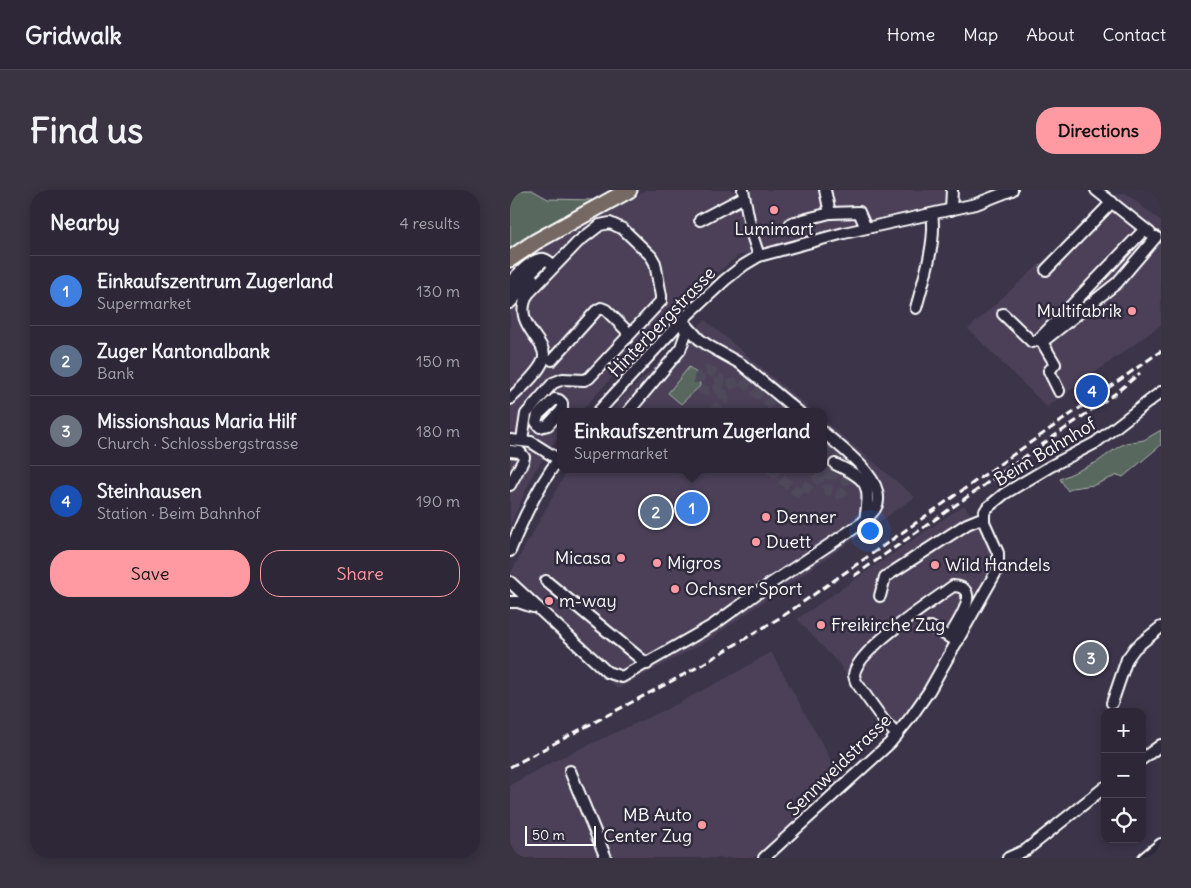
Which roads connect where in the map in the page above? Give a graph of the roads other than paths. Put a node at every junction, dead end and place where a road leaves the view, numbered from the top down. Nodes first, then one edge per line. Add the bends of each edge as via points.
1 (629, 190) edge
2 (825, 190) edge
3 (952, 190) edge
4 (1012, 190) edge
5 (1096, 190) edge
6 (743, 194) edge
7 (1112, 202) junction
8 (950, 210) junction
9 (830, 213) junction
10 (932, 214) junction
11 (700, 220) dead end
12 (791, 223) dead end
13 (866, 228) junction
14 (1145, 229) junction
15 (1159, 239) edge
16 (759, 256) junction
17 (510, 259) edge
18 (550, 262) junction
19 (1046, 270) dead end
20 (510, 282) edge
21 (510, 293) edge
22 (510, 303) edge
23 (916, 308) dead end
24 (1003, 314) dead end
25 (682, 320) junction
26 (627, 338) junction
27 (552, 360) dead end
28 (1059, 391) dead end
29 (1161, 392) edge
30 (543, 394) junction
31 (510, 399) edge
32 (551, 402) dead end
33 (602, 408) edge
34 (631, 408) edge
35 (794, 408) edge
36 (827, 436) edge
37 (510, 440) edge
38 (522, 440) junction
39 (510, 451) edge
40 (557, 457) edge
41 (557, 464) edge
42 (836, 464) tunnel mouth
43 (510, 485) edge
44 (984, 517) junction
45 (865, 521) junction
46 (510, 551) edge
47 (546, 580) dead end
48 (510, 582) edge
49 (880, 596) dead end
50 (510, 602) edge
51 (538, 609) junction
52 (931, 627) dead end
53 (1161, 627) edge
54 (954, 639) junction
55 (646, 664) junction
56 (1112, 703) dead end
57 (897, 735) junction
58 (1161, 745) edge
59 (1146, 756) edge
60 (570, 772) dead end
61 (1101, 790) edge
62 (1161, 844) edge
63 (606, 858) edge
64 (764, 858) edge
65 (1008, 858) edge
66 (1144, 858) edge

1 - 17 highway
2 - 9 street
3 - 8 street
4 - 8 street, Hinterbergstrasse
5 - 7 street
6 - 11 street
6 - 16 street
7 - 14 street
7 - 19 street
8 - 10 street, Hinterbergstrasse
9 - 12 street
9 - 13 street via 859,212
10 - 13 street, Hinterbergstrasse
10 - 23 street via 934,226
13 - 16 street, Hinterbergstrasse
14 - 15 street
14 - 24 street via 1038,340 1032,342
15 - 28 street via 1117,283 1042,342 1055,364 1049,371
16 - 25 street, Hinterbergstrasse via 725,280
18 - 20 street via 539,259
18 - 21 street
18 - 22 street
18 - 26 street via 607,223 621,227 650,253 661,301
18 - 31 street via 528,294 524,308 526,324 543,349 544,359
25 - 33 street, Hinterbergstrasse
25 - 34 street via 686,333 680,350
25 - 35 street via 699,339 742,364
26 - 27 street via 625,329 601,308
26 - 30 street via 589,378 559,380
29 - 44 street, Beim Bahnhof via 1095,443 1004,494 987,508
30 - 32 street
30 - 38 street via 526,414
36 - 45 street via 866,469 872,478 877,492 876,508
37 - 38 street
38 - 40 street
39 - 43 street via 520,452 524,457
41 - 46 street via 527,511
42 - 45 street via 864,483 868,495
44 - 49 street via 967,524 885,577
44 - 54 street, Sennweidstrasse via 986,530 998,553 998,563 989,585
45 - 55 street via 713,625
47 - 55 street
48 - 51 street
50 - 51 street
51 - 55 street via 607,672 622,677
52 - 54 street
53 - 56 street via 1135,648 1127,659
54 - 57 street, Sennweidstrasse via 929,691
54 - 57 street via 968,603 966,591 960,586 953,586 887,634 857,667 856,682
57 - 64 street, Sennweidstrasse
58 - 59 street
60 - 63 street
61 - 65 street via 1026,850
62 - 66 street

